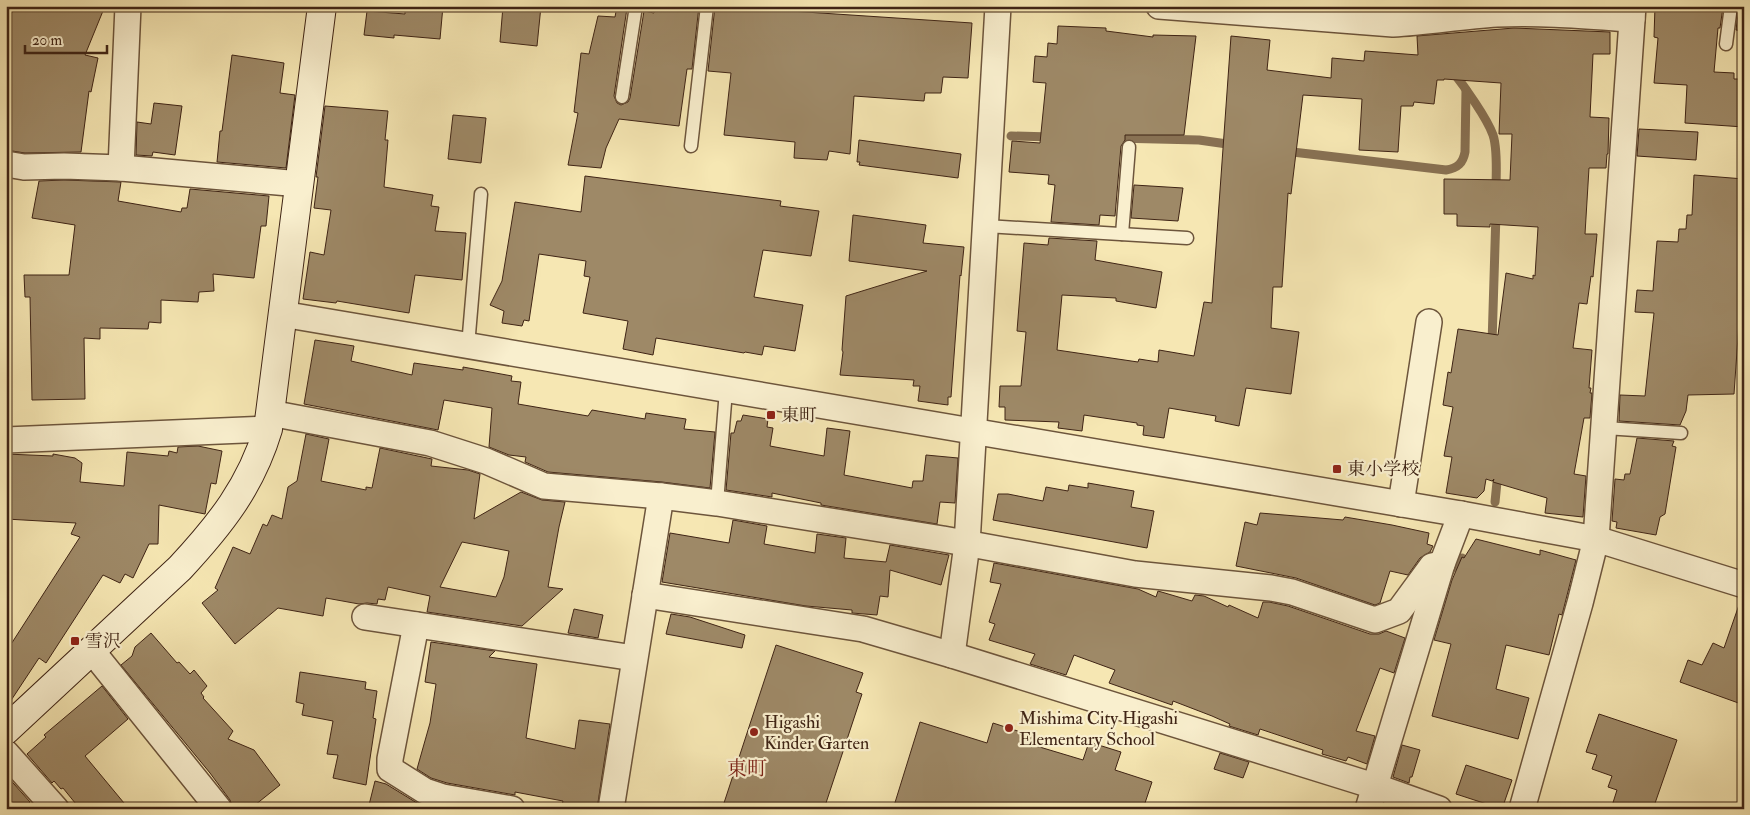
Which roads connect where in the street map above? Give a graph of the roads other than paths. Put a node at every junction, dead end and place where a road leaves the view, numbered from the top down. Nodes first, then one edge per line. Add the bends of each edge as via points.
1 (128, 6) edge
2 (322, 6) edge
3 (636, 6) edge
4 (707, 6) edge
5 (998, 6) edge
6 (1159, 6) edge
7 (1731, 6) edge
8 (1632, 13) edge
9 (1726, 44) dead end
10 (622, 97) dead end
11 (691, 146) dead end
12 (1128, 147) dead end
13 (6, 164) edge
14 (120, 168) junction
15 (300, 184) junction
16 (481, 194) dead end
17 (986, 226) junction
18 (1122, 234) junction
19 (1187, 238) dead end
20 (282, 314) junction
21 (1429, 322) dead end
22 (468, 346) junction
23 (726, 390) junction
24 (269, 421) junction
25 (1605, 428) junction
26 (974, 431) junction
27 (1681, 433) dead end
28 (6, 440) edge
29 (661, 496) junction
30 (717, 503) junction
31 (1401, 504) junction
32 (1461, 514) junction
33 (1596, 539) junction
34 (967, 544) junction
35 (1442, 564) junction
36 (1744, 585) edge
37 (645, 595) junction
38 (365, 617) dead end
39 (416, 625) junction
40 (92, 651) junction
41 (952, 655) junction
42 (634, 658) junction
43 (6, 730) edge
44 (6, 753) edge
45 (1371, 798) edge
46 (56, 809) edge
47 (220, 809) edge
48 (512, 809) edge
49 (611, 809) edge
50 (1439, 809) edge
51 (1522, 809) edge

1 - 14 street
2 - 15 street
3 - 10 lane
4 - 11 lane
5 - 17 street
6 - 8 street via 1393,24 1497,14
7 - 9 lane
8 - 25 street
12 - 18 lane
13 - 14 street
14 - 15 street
15 - 20 street
16 - 22 lane
17 - 18 lane
17 - 26 street
18 - 19 lane
20 - 22 street
20 - 24 street
21 - 31 street
22 - 23 street
23 - 26 street
23 - 30 lane
24 - 28 street
24 - 29 street via 430,443 486,461 544,486
24 - 40 street via 262,448 244,485 207,540
25 - 27 lane
25 - 33 street
26 - 31 street
26 - 34 street
29 - 30 street
29 - 37 street
30 - 34 street
31 - 32 street
32 - 33 street
32 - 35 street
33 - 36 street
33 - 51 street
34 - 35 street via 1135,574 1271,588 1375,620 1399,612 1432,566
34 - 41 street
35 - 45 street
37 - 41 street via 863,630
37 - 42 street
38 - 39 street
39 - 42 street
39 - 48 street via 390,769 425,791
40 - 43 street
40 - 47 street
41 - 45 street
42 - 49 street
44 - 46 street
45 - 50 street

